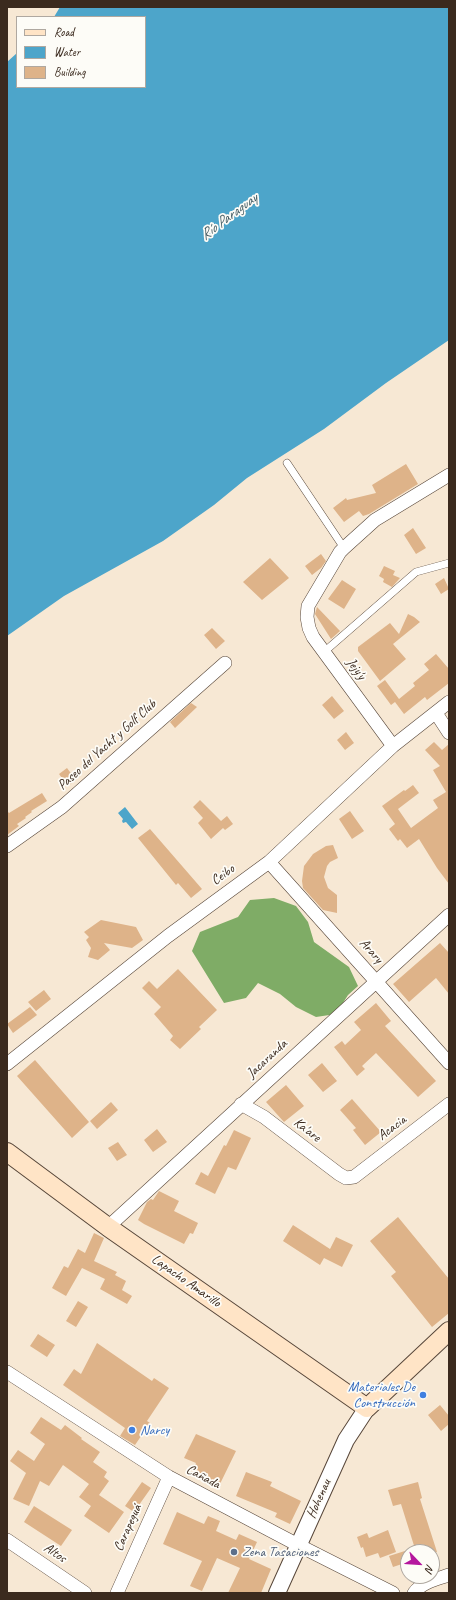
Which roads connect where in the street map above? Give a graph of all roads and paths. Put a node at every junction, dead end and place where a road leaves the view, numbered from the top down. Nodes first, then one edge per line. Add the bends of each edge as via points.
1 (287, 463) dead end
2 (449, 475) edge
3 (344, 548) junction
4 (449, 563) edge
5 (324, 652) junction
6 (225, 663) dead end
7 (449, 702) edge
8 (436, 713) junction
9 (449, 733) edge
10 (393, 746) junction
11 (7, 846) edge
12 (269, 862) junction
13 (449, 915) edge
14 (376, 981) junction
15 (449, 1063) edge
16 (7, 1064) edge
17 (241, 1104) junction
18 (449, 1104) edge
19 (7, 1152) edge
20 (354, 1177) joint
21 (108, 1227) junction
22 (449, 1331) edge
23 (7, 1372) edge
24 (367, 1408) junction
25 (169, 1477) junction
26 (7, 1540) edge
27 (298, 1546) junction
28 (449, 1575) edge
29 (85, 1593) edge
30 (116, 1593) edge
31 (277, 1593) edge
32 (393, 1593) edge
33 (414, 1593) edge

1 - 3 lane
2 - 3 street via 375,520
3 - 5 street, Jejy'y via 308,606 306,617 309,628
4 - 5 lane via 416,572
5 - 10 street, Jejy'y
6 - 11 street, Paseo del Yacht y Golf Club via 62,807
7 - 8 street, Ceibo
8 - 9 street
8 - 10 street, Ceibo
10 - 12 street, Ceibo
12 - 14 street, Arary
12 - 16 street, Ceibo via 168,936
13 - 14 street, Jacaranda
14 - 15 street, Arary
14 - 17 street, Jacaranda
17 - 20 street, Ka'are via 264,1117 339,1174 346,1178
17 - 21 street, Jacaranda
18 - 20 street, Acacia
19 - 21 main road, Lapacho Amarillo
21 - 24 main road, Lapacho Amarillo
22 - 24 main road
23 - 25 street, Cañada
24 - 27 street, Hohenau via 346,1440
25 - 27 street, Cañada
25 - 30 street, Carapeguá
26 - 29 street, Altos
27 - 31 street, Hohenau
27 - 32 street, Cañada
28 - 33 street via 432,1580

